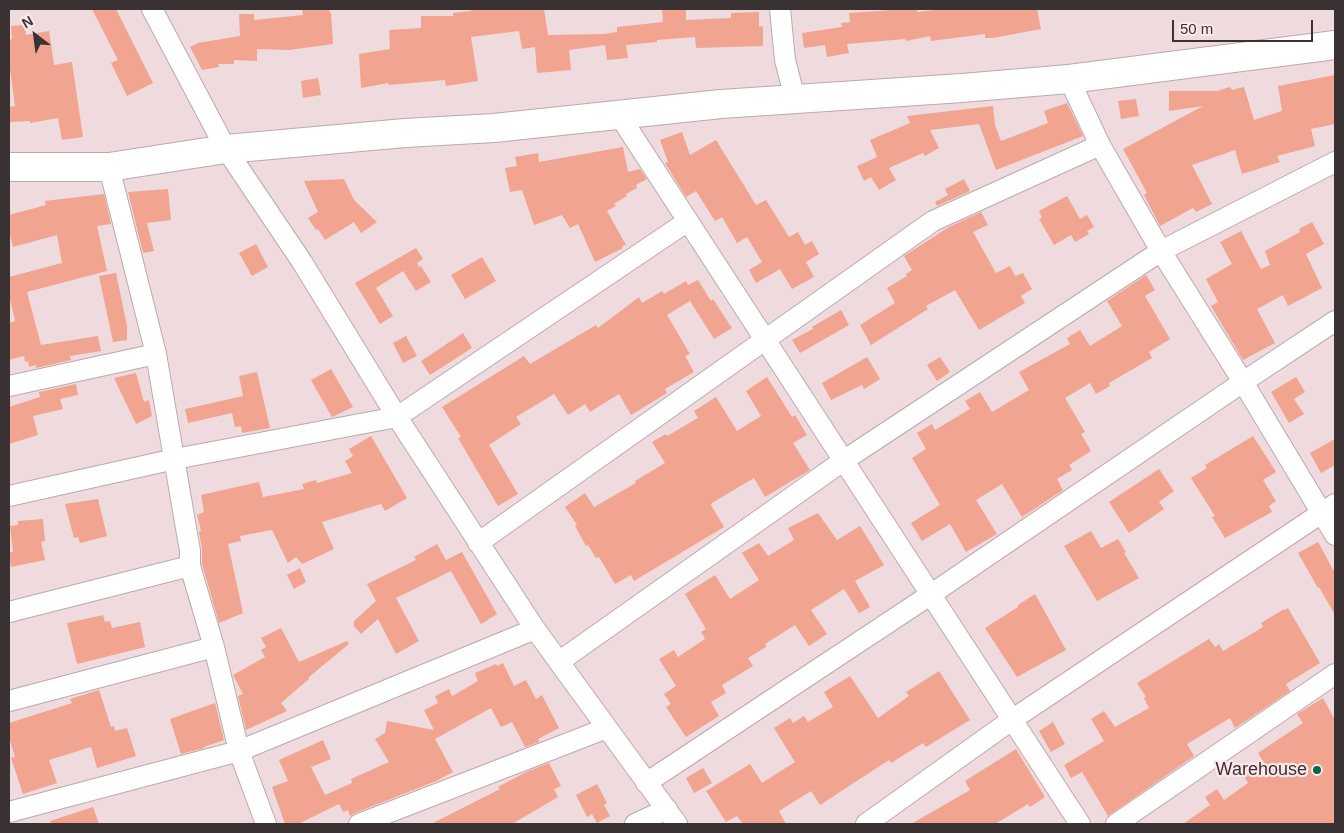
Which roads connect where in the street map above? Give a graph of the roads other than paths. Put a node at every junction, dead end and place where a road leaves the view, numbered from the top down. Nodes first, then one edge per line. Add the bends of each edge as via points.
1 (152, 9) edge
2 (780, 9) edge
3 (1335, 45) edge
4 (1069, 79) junction
5 (795, 99) junction
6 (619, 115) junction
7 (1100, 145) junction
8 (226, 149) junction
9 (1335, 162) edge
10 (109, 166) junction
11 (9, 167) edge
12 (688, 221) junction
13 (1161, 251) junction
14 (1335, 321) edge
15 (764, 339) junction
16 (156, 354) junction
17 (1243, 382) junction
18 (9, 386) edge
19 (397, 417) junction
20 (175, 459) junction
21 (843, 460) junction
22 (9, 496) edge
23 (1329, 508) edge
24 (1335, 535) edge
25 (478, 543) junction
26 (190, 566) junction
27 (930, 595) junction
28 (9, 612) edge
29 (535, 629) junction
30 (214, 646) junction
31 (560, 661) junction
32 (1335, 674) edge
33 (9, 701) edge
34 (1013, 719) junction
35 (607, 728) junction
36 (239, 750) junction
37 (646, 783) junction
38 (9, 812) edge
39 (672, 816) edge
40 (266, 824) edge
41 (360, 824) edge
42 (634, 824) edge
43 (866, 824) edge
44 (1080, 824) edge
45 (1116, 824) edge

1 - 8 street
2 - 5 street via 785,60
3 - 4 main road
4 - 5 main road
4 - 7 street
5 - 6 main road
6 - 8 main road
6 - 12 street
7 - 13 street
7 - 15 street via 933,221
8 - 10 main road
8 - 19 street via 302,262
9 - 13 street
10 - 11 main road
10 - 16 street
12 - 15 street
12 - 19 street
13 - 17 street
13 - 21 street
14 - 17 street
15 - 21 street
15 - 25 street
16 - 18 street
16 - 20 street
17 - 23 street
17 - 27 street
19 - 20 street
19 - 25 street
20 - 22 street
20 - 26 street
21 - 27 street
21 - 31 street
23 - 24 street
23 - 34 street
25 - 29 street
26 - 28 street
26 - 30 street
27 - 34 street
27 - 37 street
29 - 31 street
29 - 36 street
30 - 33 street
30 - 36 street
31 - 35 street
32 - 45 street
34 - 43 street
34 - 44 street
35 - 37 street
35 - 41 street
36 - 38 street
36 - 40 street
37 - 39 street
39 - 42 street

